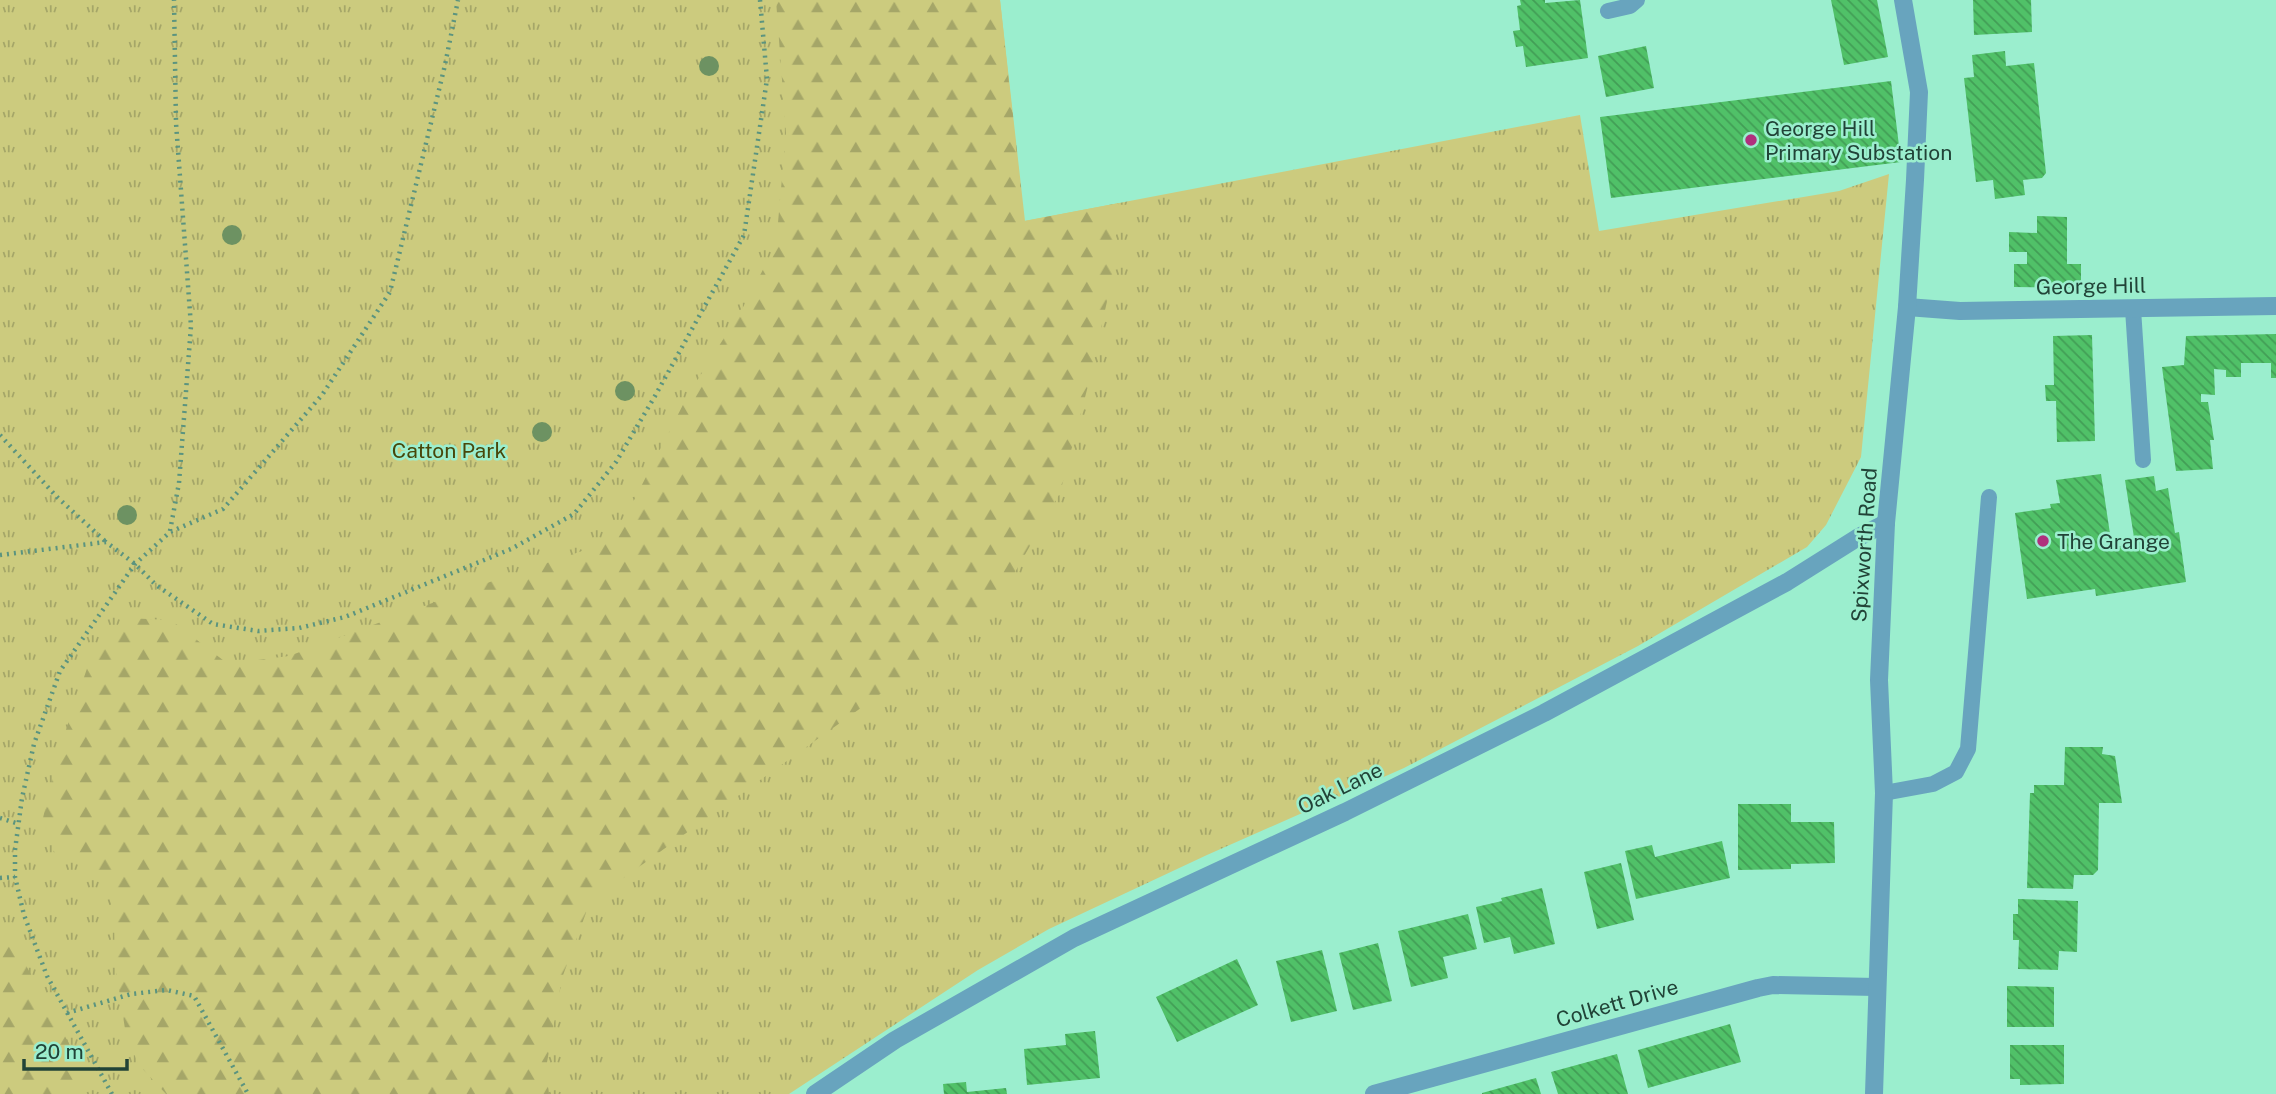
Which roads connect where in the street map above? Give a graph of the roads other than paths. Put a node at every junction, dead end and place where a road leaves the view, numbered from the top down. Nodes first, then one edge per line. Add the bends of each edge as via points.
1 (1636, 0) edge
2 (1903, 0) edge
3 (1608, 11) dead end
4 (2276, 306) edge
5 (1907, 307) junction
6 (2133, 309) junction
7 (2143, 460) dead end
8 (1989, 497) dead end
9 (1886, 523) junction
10 (1884, 793) junction
11 (1876, 987) junction
12 (815, 1094) edge
13 (1374, 1094) edge
14 (1874, 1094) edge

1 - 3 lane
2 - 5 street, Spixworth Road via 1919,92
4 - 6 street, George Hill
5 - 6 street, George Hill via 1960,311
5 - 9 street, Spixworth Road
6 - 7 lane
8 - 10 lane via 1968,748 1956,772 1933,784
9 - 10 street, Spixworth Road via 1879,680
9 - 12 street, Oak Lane via 1544,713 1345,812 1074,937 895,1040
10 - 11 street, Spixworth Road
11 - 13 street, Colkett Drive via 1758,988
11 - 14 street, Spixworth Road

